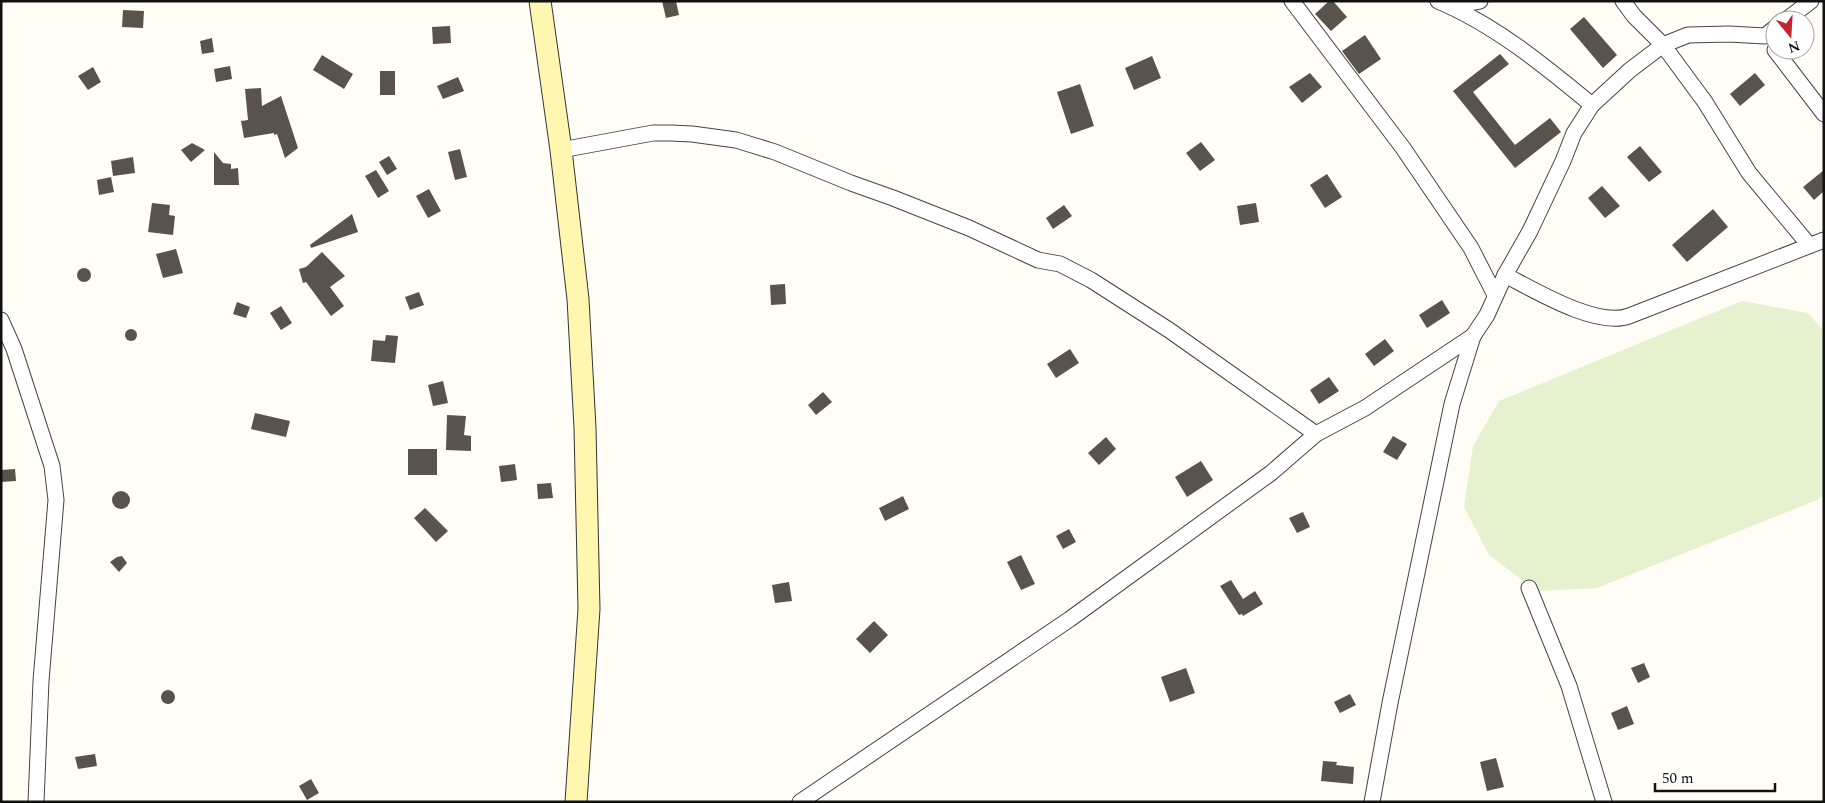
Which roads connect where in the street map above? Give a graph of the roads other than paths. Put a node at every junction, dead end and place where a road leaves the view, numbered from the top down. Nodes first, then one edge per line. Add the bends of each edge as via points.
1 (540, 1) edge
2 (1292, 1) edge
3 (1480, 1) edge
4 (1623, 1) edge
5 (1811, 1) edge
6 (1444, 4) edge
7 (1799, 10) edge
8 (1765, 32) edge
9 (1663, 46) junction
10 (1783, 60) edge
11 (1592, 105) junction
12 (1824, 114) edge
13 (561, 150) junction
14 (1824, 240) edge
15 (1809, 246) junction
16 (1505, 274) junction
17 (1495, 295) junction
18 (1, 320) edge
19 (1473, 336) junction
20 (8, 348) edge
21 (1316, 434) junction
22 (1529, 588) dead end
23 (36, 802) edge
24 (576, 802) edge
25 (800, 802) edge
26 (1372, 802) edge
27 (1604, 802) edge

1 - 13 street
2 - 17 street via 1403,148 1471,248
3 - 6 street
4 - 9 street
5 - 7 street
6 - 11 street via 1516,46
8 - 9 street via 1688,34
9 - 11 street via 1630,70
9 - 15 street via 1705,102 1749,173
10 - 12 street
11 - 16 street via 1574,133 1530,231
13 - 21 street via 643,134 672,133 736,140 775,152 969,228 1038,260 1060,264 1091,280 1169,330
13 - 24 street via 578,299 589,580
14 - 15 street
15 - 16 street via 1615,320 1597,317 1567,305
16 - 17 street
17 - 19 street
18 - 20 street
19 - 21 street via 1365,408
19 - 26 street via 1452,404
20 - 23 street via 52,466 56,500 41,681
21 - 25 street via 1271,473 1070,619
22 - 27 street via 1569,686

